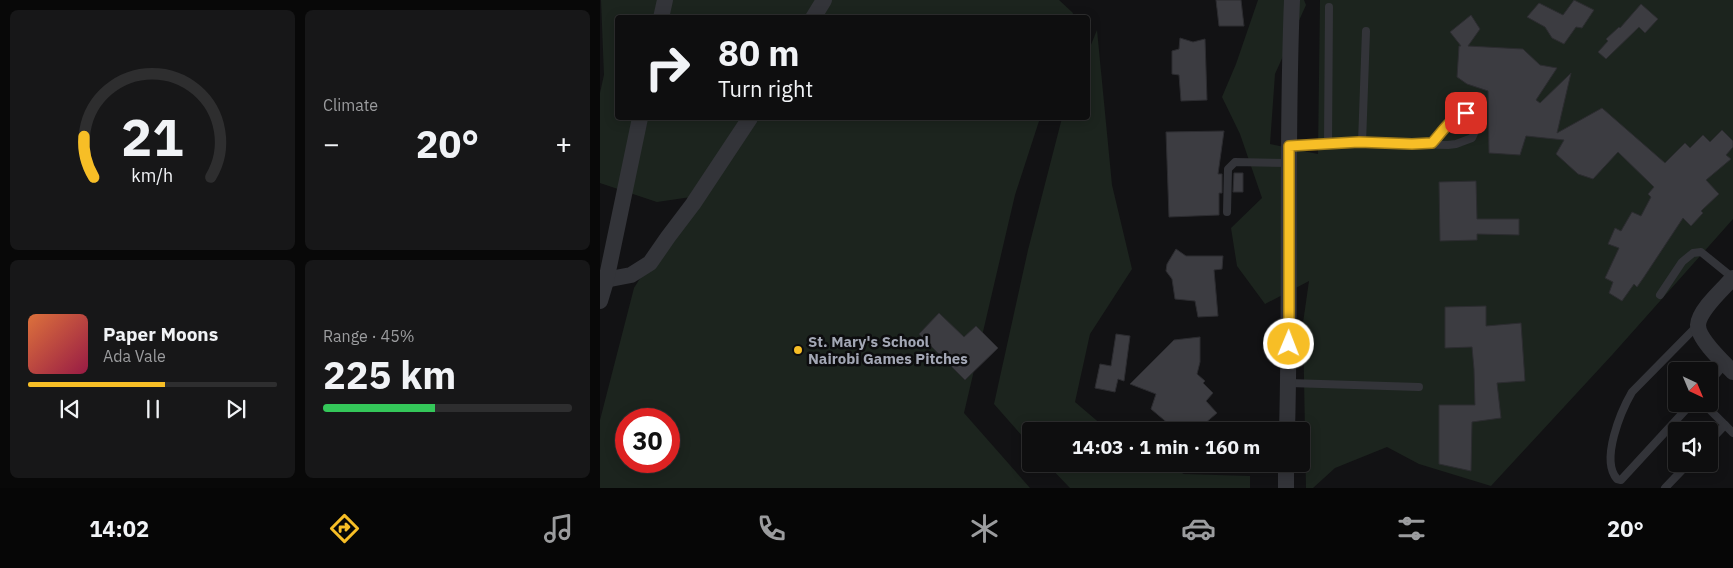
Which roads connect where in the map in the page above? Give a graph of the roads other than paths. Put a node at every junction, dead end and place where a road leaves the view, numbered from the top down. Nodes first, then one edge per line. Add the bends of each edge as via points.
1 (665, 0) edge
2 (824, 0) edge
3 (1292, 0) edge
4 (1329, 7) dead end
5 (662, 15) edge
6 (815, 15) edge
7 (1366, 31) dead end
8 (640, 120) edge
9 (749, 120) edge
10 (1362, 142) junction
11 (1432, 143) junction
12 (1328, 144) junction
13 (1289, 146) junction
14 (1289, 163) junction
15 (1227, 212) dead end
16 (1733, 278) edge
17 (603, 281) edge
18 (1660, 295) dead end
19 (600, 301) edge
20 (1698, 325) junction
21 (1729, 368) edge
22 (1718, 376) edge
23 (1289, 383) junction
24 (1418, 387) dead end
25 (1684, 412) edge
26 (1712, 412) edge
27 (1287, 422) edge
28 (1725, 425) junction
29 (1718, 432) edge
30 (1733, 433) edge
31 (1286, 472) edge
32 (1680, 472) edge
33 (1286, 488) edge
34 (1665, 488) edge

1 - 5 street
2 - 6 street
3 - 13 street
4 - 12 lane
7 - 10 lane
8 - 17 street
9 - 17 street via 650,263 631,275
10 - 11 lane
10 - 12 lane
11 - 11 lane via 1456,144 1472,138 1476,129 1474,119 1466,113 1459,115 1449,121
12 - 13 lane
13 - 14 street
14 - 15 lane via 1235,162 1228,169
14 - 23 street
16 - 18 lane via 1701,252 1693,253 1682,262
16 - 20 street via 1705,310
17 - 19 street
20 - 21 street via 1701,335
20 - 25 lane via 1626,402 1613,442 1610,461 1614,476 1621,480
21 - 22 lane
23 - 24 lane
23 - 27 street
26 - 28 lane
28 - 29 lane
28 - 30 lane
31 - 33 street
32 - 34 lane

